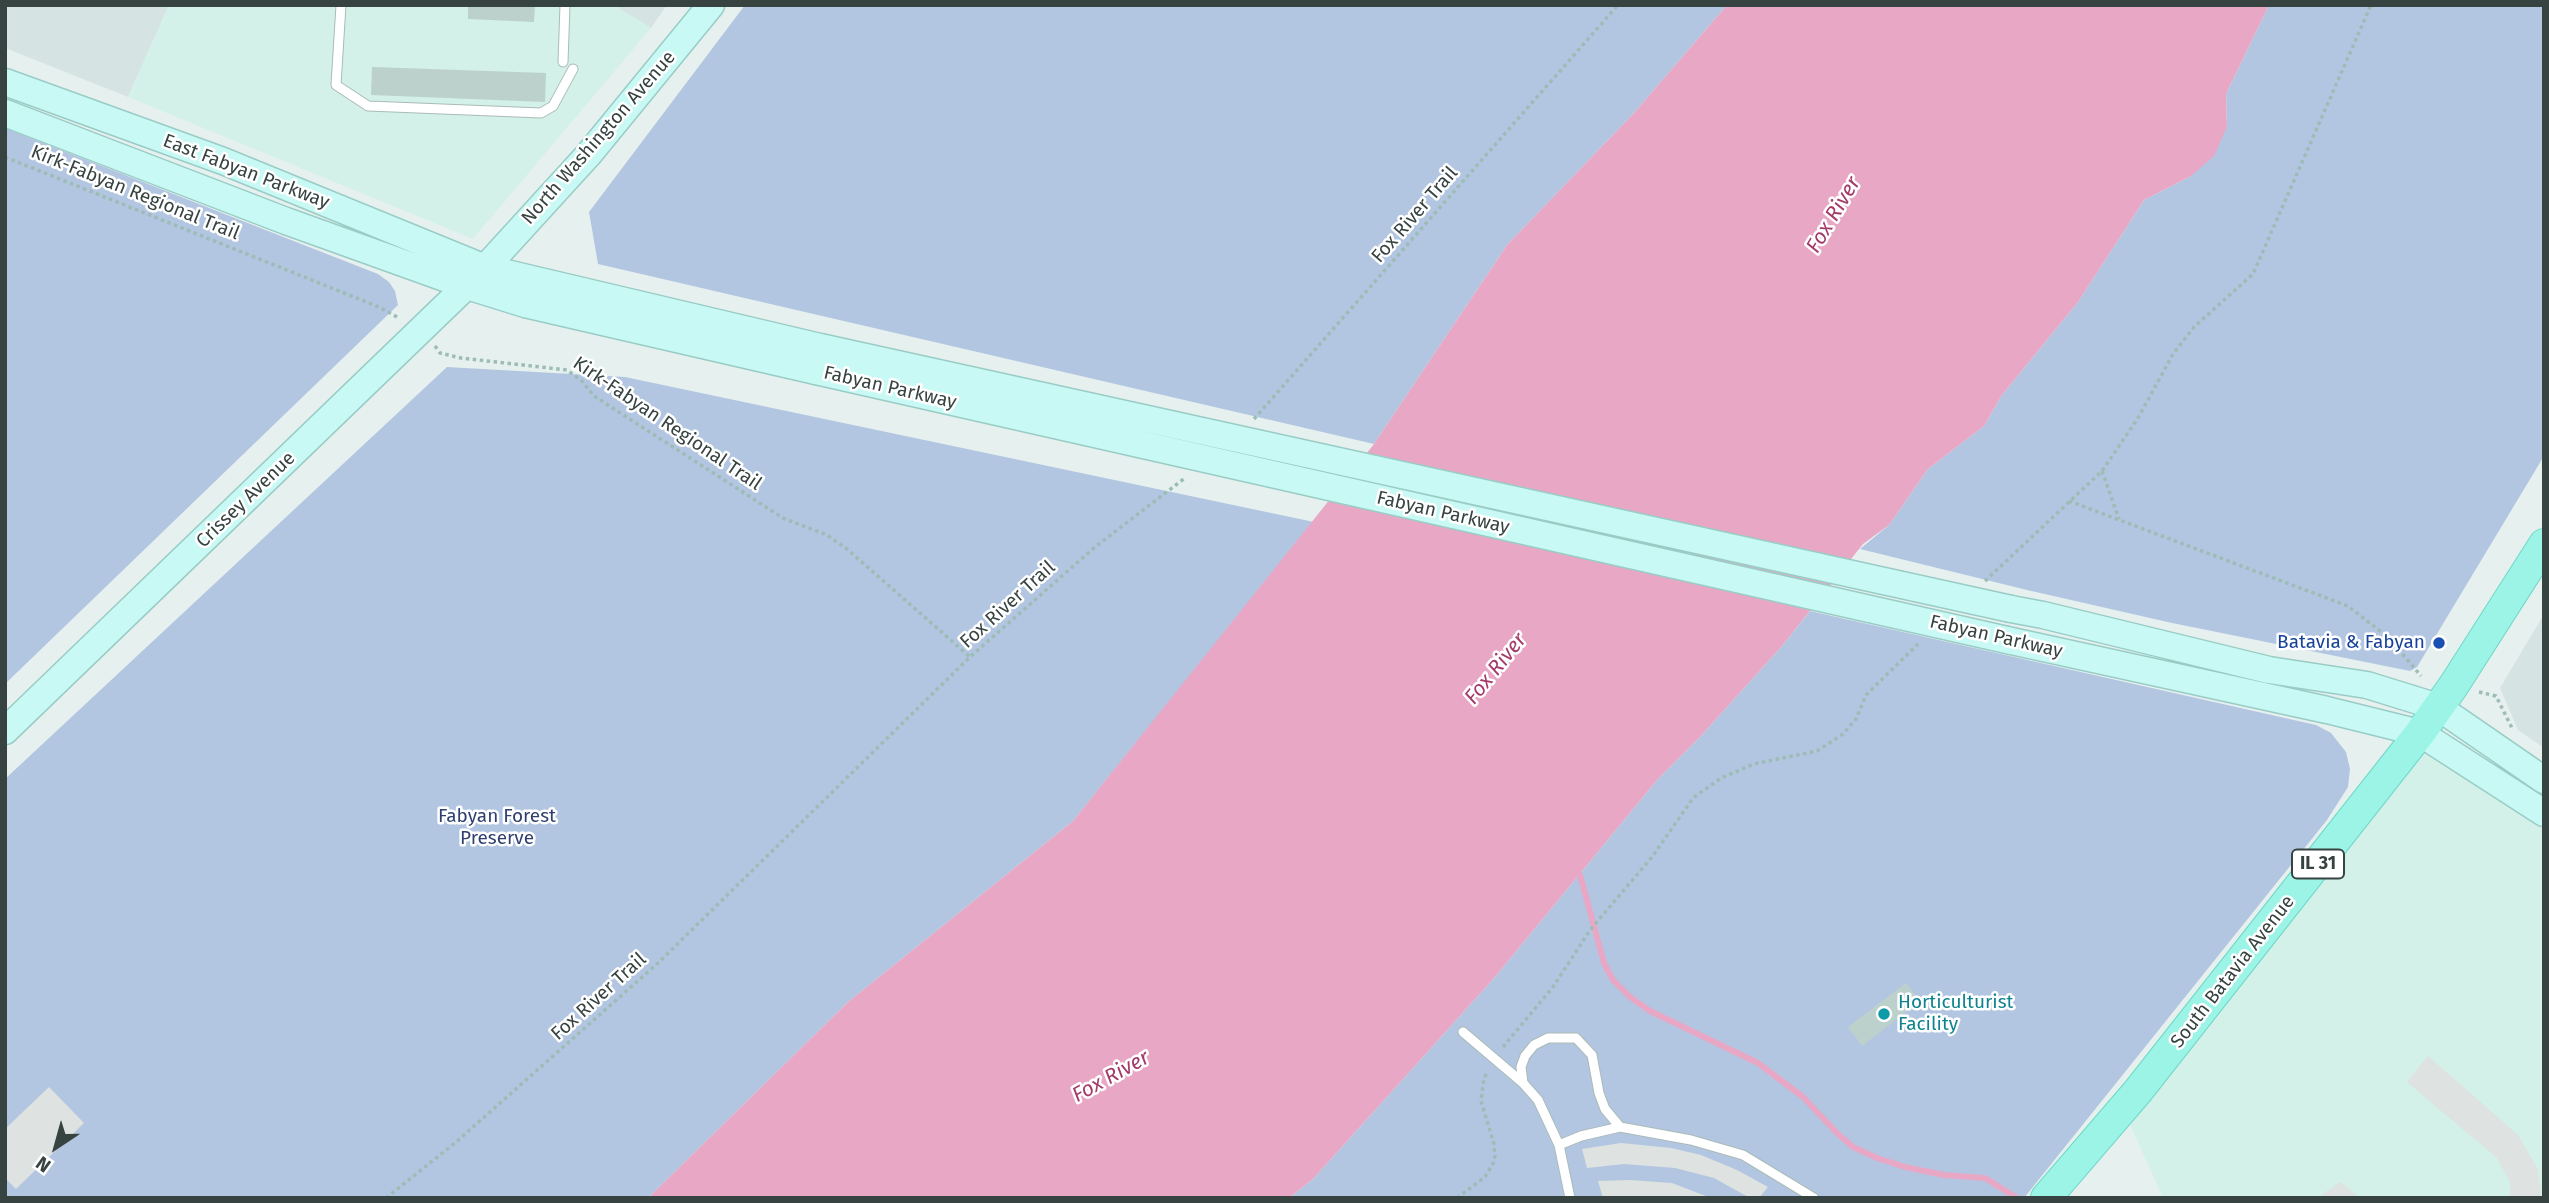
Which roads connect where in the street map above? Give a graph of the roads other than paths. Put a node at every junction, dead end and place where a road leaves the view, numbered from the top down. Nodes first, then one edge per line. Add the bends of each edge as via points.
1 (341, 5) edge
2 (565, 5) edge
3 (711, 5) edge
4 (563, 62) dead end
5 (573, 69) dead end
6 (5, 82) edge
7 (5, 113) edge
8 (476, 277) junction
9 (818, 359) junction
10 (2544, 544) edge
11 (2438, 707) junction
12 (5, 731) edge
13 (2420, 733) junction
14 (2544, 780) edge
15 (2544, 813) edge
16 (1464, 1032) dead end
17 (1523, 1083) junction
18 (1620, 1127) junction
19 (1559, 1145) junction
20 (2047, 1196) edge
21 (1812, 1197) edge
22 (1570, 1198) edge

1 - 5 lane via 336,85 368,106 541,113 553,106
2 - 4 lane
3 - 8 main road, North Washington Avenue via 589,154
6 - 8 main road, East Fabyan Parkway via 223,161
7 - 8 main road, East Fabyan Parkway via 285,222
8 - 9 main road, Fabyan Parkway
8 - 12 main road, Crissey Avenue
9 - 11 main road, Fabyan Parkway, bridge via 2043,615 2270,670 2367,685
9 - 13 main road, Fabyan Parkway, bridge
10 - 11 main road, IL 31
11 - 13 main road, South Batavia Avenue / IL 31
11 - 14 main road
13 - 15 main road
13 - 20 main road, South Batavia Avenue / IL 31 via 2138,1091
16 - 17 lane
17 - 18 lane via 1521,1067 1534,1045 1548,1038 1576,1038 1592,1055 1605,1109
17 - 19 lane via 1538,1100
18 - 19 lane
18 - 21 lane via 1743,1155
19 - 22 lane

